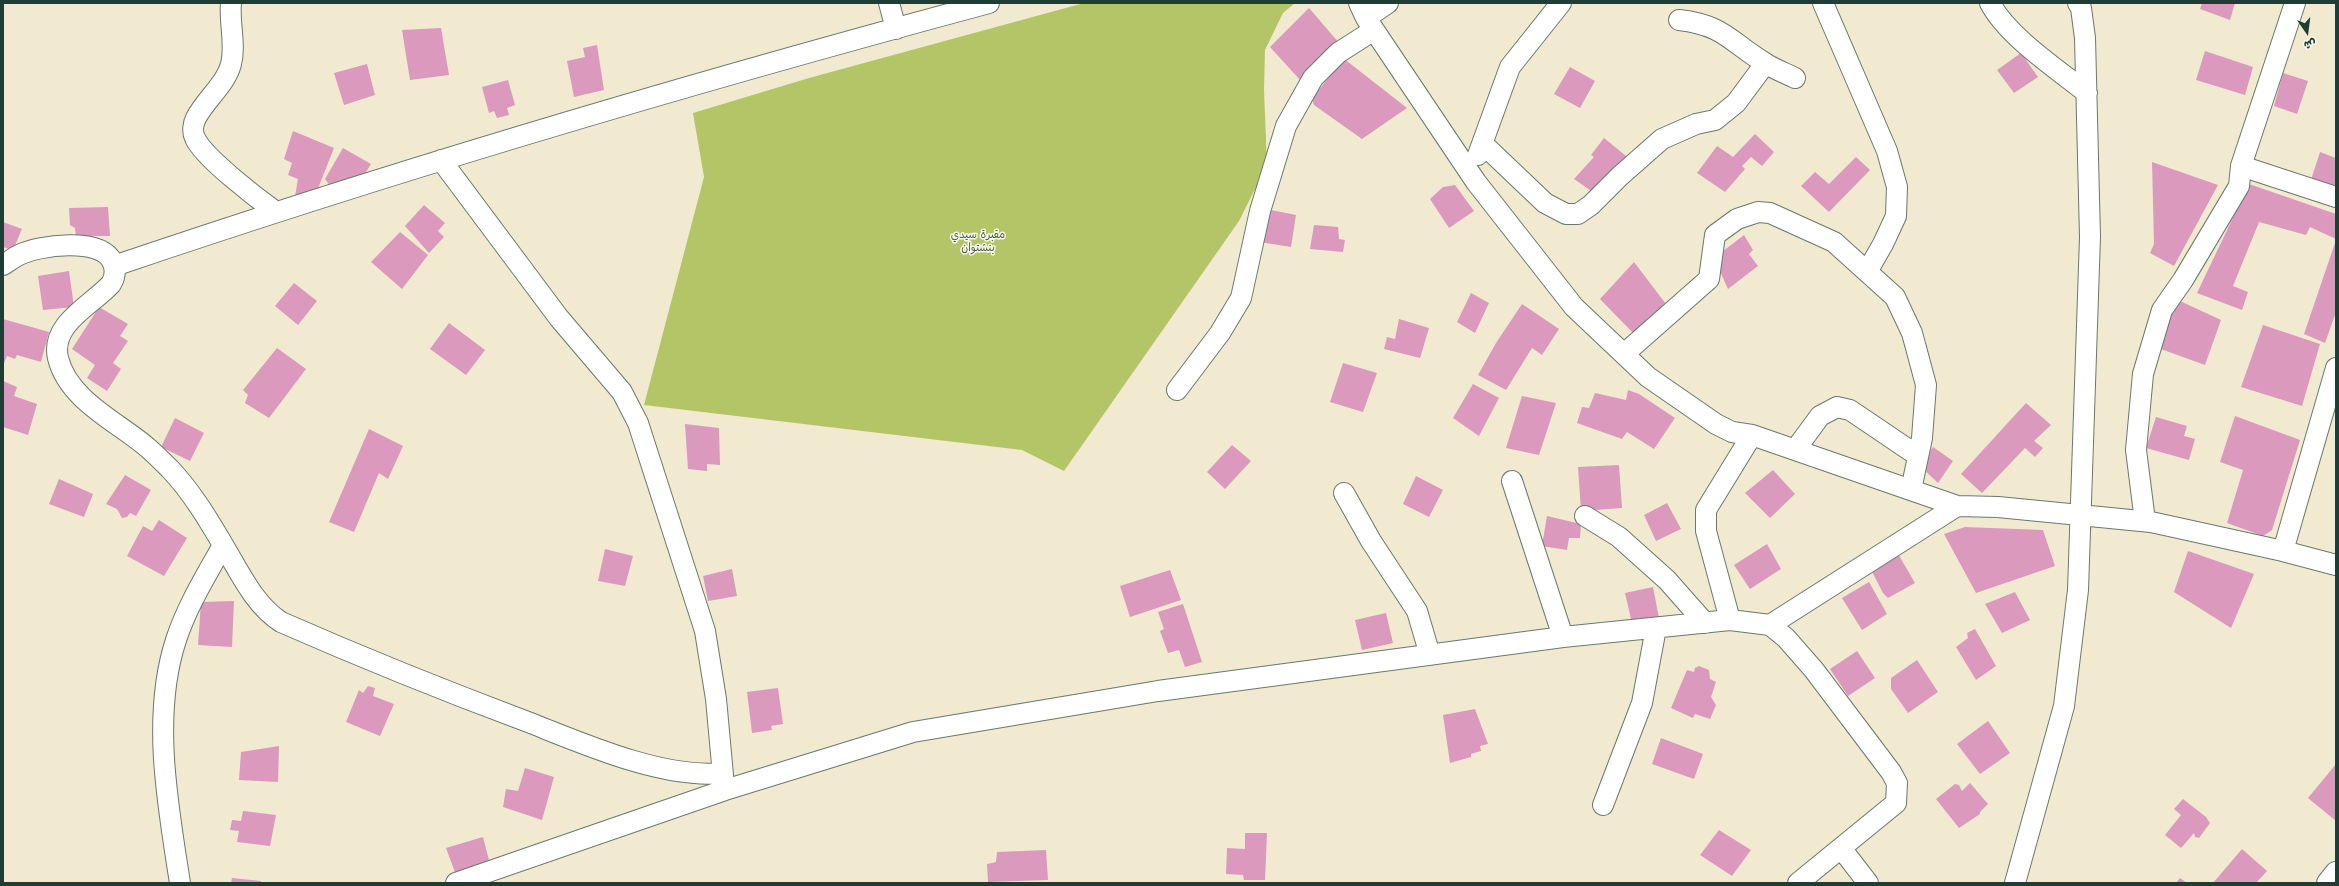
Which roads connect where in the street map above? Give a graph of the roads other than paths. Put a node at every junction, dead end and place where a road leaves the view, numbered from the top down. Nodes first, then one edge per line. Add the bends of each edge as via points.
1 (231, 3) edge
2 (889, 3) edge
3 (990, 3) edge
4 (1388, 3) edge
5 (1561, 3) edge
6 (1823, 3) edge
7 (1990, 3) edge
8 (2078, 3) edge
9 (2295, 3) edge
10 (1366, 17) edge
11 (1679, 20) dead end
12 (896, 29) junction
13 (1765, 64) junction
14 (1795, 78) dead end
15 (2086, 93) junction
16 (1483, 144) junction
17 (441, 160) junction
18 (2241, 166) junction
19 (1470, 172) junction
20 (2336, 197) edge
21 (276, 212) junction
22 (3, 265) edge
23 (114, 266) junction
24 (1868, 270) junction
25 (1624, 354) junction
26 (2336, 368) edge
27 (1178, 390) dead end
28 (2328, 424) edge
29 (1752, 435) junction
30 (1795, 450) junction
31 (1918, 456) junction
32 (1512, 481) dead end
33 (1911, 490) junction
34 (1344, 493) dead end
35 (1957, 506) junction
36 (2080, 515) junction
37 (1585, 516) dead end
38 (2139, 520) junction
39 (223, 545) junction
40 (2283, 551) junction
41 (2336, 565) edge
42 (1730, 620) junction
43 (1705, 623) junction
44 (1770, 625) junction
45 (1656, 628) junction
46 (1563, 637) junction
47 (1430, 656) junction
48 (724, 781) junction
49 (1603, 805) dead end
50 (1841, 848) junction
51 (2336, 873) edge
52 (180, 883) edge
53 (456, 883) edge
54 (1798, 883) edge
55 (1868, 883) edge
56 (2015, 883) edge
57 (2328, 883) edge

1 - 21 street via 231,64 195,119 194,137 200,147 243,187
2 - 12 street
3 - 12 street
4 - 10 street
5 - 16 street via 1510,67
6 - 24 street via 1887,151 1897,187 1896,216
7 - 15 street via 1996,14 2035,53
8 - 15 street via 2085,38
9 - 18 street
10 - 19 street
10 - 27 street via 1338,53 1313,78 1286,126 1260,211 1241,298 1220,333
11 - 13 street via 1701,23 1718,30
12 - 17 street
13 - 14 street
13 - 16 street via 1730,108 1715,120 1696,124 1662,139 1578,214 1566,214 1546,203
15 - 36 street via 2090,237
16 - 19 street
17 - 21 street
17 - 48 street via 559,318 622,392 638,423 705,631 716,699
18 - 20 street
18 - 38 street via 2239,186 2183,280 2162,310 2143,374 2136,450
19 - 25 street via 1574,307
21 - 23 street
22 - 23 street via 20,255 38,249 77,245 104,252
23 - 39 street via 115,277 111,284 64,326 59,336 58,358 70,383 82,396 148,448 171,470 192,496
24 - 25 street via 1834,242 1770,213 1758,212 1737,219 1716,235 1709,279
24 - 31 street via 1895,297 1912,333 1920,358 1926,385
25 - 29 street via 1648,377 1716,424 1732,432
26 - 28 street
28 - 40 street
29 - 30 street
29 - 42 street via 1706,510 1706,530
30 - 31 street via 1820,416 1837,407 1850,410
30 - 33 street
31 - 33 street
32 - 46 street
33 - 35 street
34 - 47 street via 1371,541 1417,611
35 - 36 street
35 - 44 street
36 - 38 street
36 - 56 street via 2078,590 2064,706
37 - 43 street via 1619,537 1667,580
38 - 40 street
39 - 48 street via 259,602 281,622 400,674 580,742 683,773
39 - 52 street via 188,610 176,640 167,681 162,734
40 - 41 street
42 - 43 street
42 - 44 street
43 - 45 street
44 - 50 street via 1786,638 1814,670 1897,783 1896,803
45 - 46 street
45 - 49 street via 1642,703
46 - 47 street
47 - 48 street via 1158,691 914,732
48 - 53 street
50 - 54 street
50 - 55 street
51 - 57 main road

